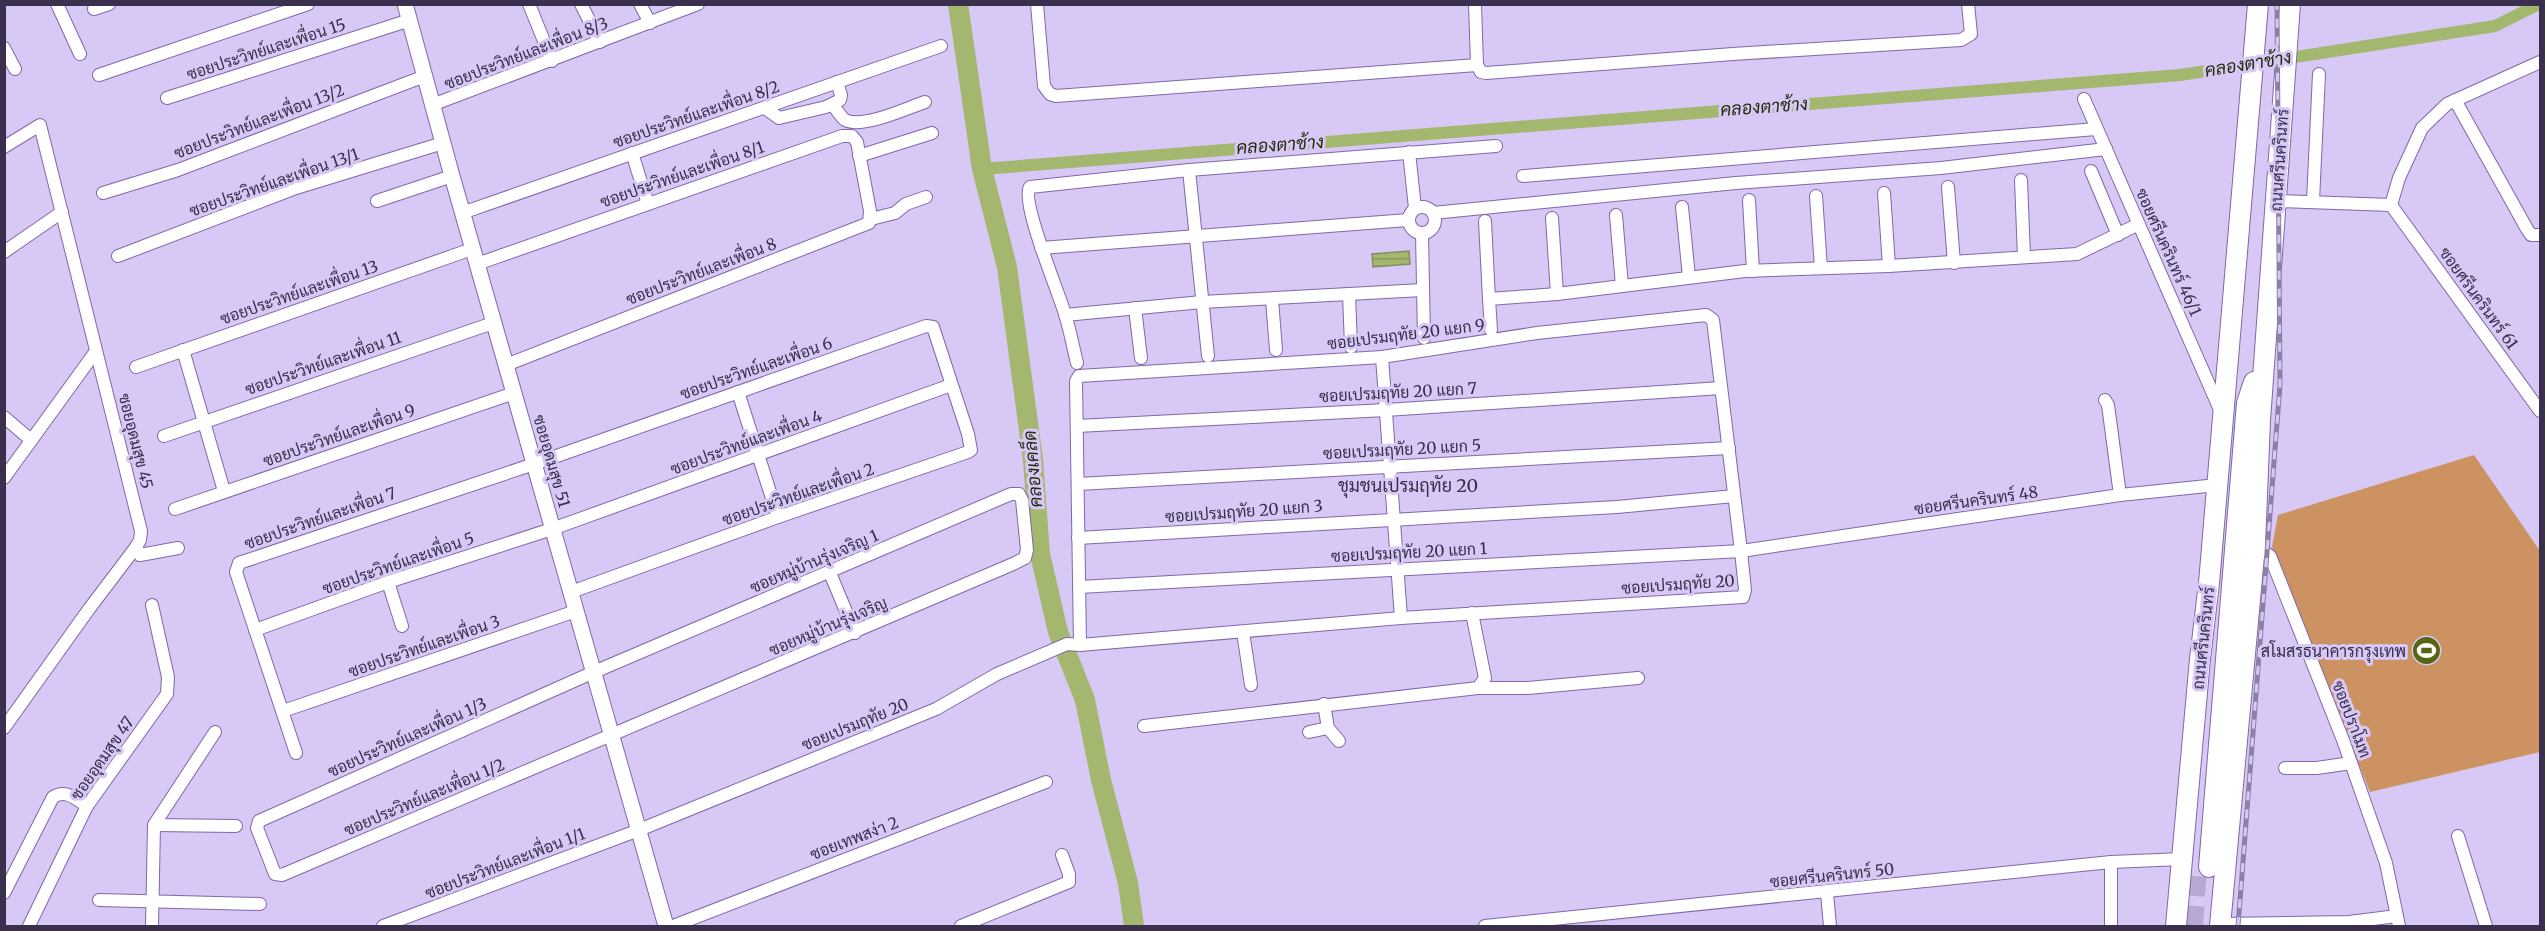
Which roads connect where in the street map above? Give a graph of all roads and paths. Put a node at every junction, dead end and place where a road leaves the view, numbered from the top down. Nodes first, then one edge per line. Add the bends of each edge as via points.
1 (57, 4) edge
2 (109, 4) edge
3 (308, 4) edge
4 (405, 4) edge
5 (529, 4) edge
6 (581, 4) edge
7 (640, 4) edge
8 (698, 4) edge
9 (1037, 4) edge
10 (1475, 4) edge
11 (1968, 4) edge
12 (2258, 4) edge
13 (2290, 4) edge
14 (94, 9) dead end
15 (410, 20) junction
16 (650, 23) junction
17 (600, 42) junction
18 (941, 46) dead end
19 (4, 48) edge
20 (80, 54) dead end
21 (552, 61) junction
22 (2541, 62) edge
23 (1477, 65) junction
24 (15, 69) dead end
25 (2319, 74) dead end
26 (99, 75) dead end
27 (425, 76) junction
28 (837, 82) junction
29 (167, 98) dead end
30 (2084, 99) dead end
31 (2455, 100) junction
32 (925, 102) dead end
33 (432, 105) junction
34 (833, 105) junction
35 (765, 108) junction
36 (2096, 129) junction
37 (932, 133) dead end
38 (443, 143) junction
39 (1496, 146) dead end
40 (4, 147) edge
41 (2106, 149) junction
42 (1409, 152) junction
43 (632, 153) junction
44 (859, 156) junction
45 (1189, 170) junction
46 (2091, 171) dead end
47 (452, 176) junction
48 (1522, 176) dead end
49 (2021, 180) dead end
50 (1948, 187) dead end
51 (103, 193) dead end
52 (1884, 193) dead end
53 (1816, 196) dead end
54 (926, 197) dead end
55 (1749, 200) dead end
56 (377, 201) dead end
57 (2276, 201) junction
58 (2313, 201) junction
59 (648, 204) junction
60 (2391, 205) junction
61 (1682, 207) dead end
62 (1415, 208) junction
63 (62, 212) junction
64 (462, 213) junction
65 (1433, 213) junction
66 (1617, 215) dead end
67 (1552, 218) dead end
68 (871, 219) junction
69 (1408, 220) junction
70 (1485, 221) dead end
71 (2139, 224) junction
72 (1422, 233) junction
73 (1196, 235) junction
74 (2118, 235) junction
75 (2541, 235) edge
76 (1041, 248) junction
77 (4, 252) edge
78 (118, 256) dead end
79 (474, 256) junction
80 (2024, 257) junction
81 (1954, 262) junction
82 (1889, 266) junction
83 (1821, 268) junction
84 (1753, 271) junction
85 (1689, 278) junction
86 (1622, 286) junction
87 (1423, 290) junction
88 (1349, 294) junction
89 (1557, 294) junction
90 (1272, 300) junction
91 (1489, 300) junction
92 (1202, 302) junction
93 (1135, 308) junction
94 (1065, 315) junction
95 (1706, 315) joint
96 (494, 323) junction
97 (1491, 330) dead end
98 (1424, 338) dead end
99 (1351, 347) dead end
100 (183, 350) junction
101 (1276, 350) dead end
102 (2229, 350) junction
103 (96, 351) junction
104 (2264, 351) junction
105 (1208, 356) dead end
106 (1382, 357) junction
107 (1141, 358) dead end
108 (1077, 363) dead end
109 (506, 365) junction
110 (136, 367) dead end
111 (951, 385) junction
112 (1721, 388) junction
113 (738, 392) junction
114 (514, 393) junction
115 (2105, 400) dead end
116 (1386, 410) junction
117 (2541, 411) edge
118 (4, 417) edge
119 (2224, 418) junction
120 (204, 422) junction
121 (1077, 426) junction
122 (164, 436) dead end
123 (31, 440) junction
124 (1729, 448) junction
125 (758, 455) junction
126 (534, 464) junction
127 (1390, 465) junction
128 (4, 478) edge
129 (1078, 484) junction
130 (2217, 485) junction
131 (224, 491) junction
132 (2120, 495) junction
133 (1734, 496) junction
134 (175, 509) dead end
135 (778, 517) junction
136 (1394, 518) junction
137 (1024, 525) joint
138 (552, 529) junction
139 (1078, 538) junction
140 (2255, 545) junction
141 (178, 548) dead end
142 (138, 551) junction
143 (1741, 551) junction
144 (1397, 570) junction
145 (830, 573) junction
146 (388, 582) junction
147 (1079, 587) junction
148 (571, 592) junction
149 (152, 605) dead end
150 (576, 611) junction
151 (1472, 613) junction
152 (1401, 618) junction
153 (402, 626) dead end
154 (255, 630) junction
155 (1243, 632) junction
156 (855, 633) junction
157 (1068, 645) junction
158 (594, 672) junction
159 (1638, 678) dead end
160 (1251, 685) dead end
161 (1478, 688) junction
162 (1324, 704) junction
163 (283, 711) junction
164 (1144, 726) dead end
165 (4, 728) edge
166 (1328, 728) junction
167 (214, 732) dead end
168 (1309, 732) dead end
169 (612, 736) junction
170 (1339, 741) dead end
171 (296, 753) dead end
172 (2351, 763) junction
173 (2284, 768) dead end
174 (1046, 782) dead end
175 (87, 806) junction
176 (154, 825) junction
177 (236, 826) dead end
178 (639, 830) junction
179 (2458, 836) dead end
180 (264, 848) joint
181 (1062, 855) dead end
182 (2111, 862) junction
183 (2196, 864) junction
184 (1827, 892) junction
185 (4, 893) edge
186 (99, 900) dead end
187 (153, 900) junction
188 (260, 904) dead end
189 (2398, 921) edge
190 (400, 923) edge
191 (2220, 925) edge
192 (30, 927) edge
193 (152, 927) edge
194 (382, 927) edge
195 (666, 927) edge
196 (673, 927) edge
197 (961, 927) edge
198 (1485, 927) edge
199 (1830, 927) edge
200 (2111, 927) edge
201 (2176, 927) edge
202 (2486, 927) edge

1 - 20 street
2 - 14 street
3 - 26 street
4 - 15 street, ซอยอุดมสุข 51
5 - 21 street
6 - 17 street
7 - 16 street
8 - 16 street, ซอยประวิทย์และเพื่อน 8/3
9 - 23 street via 1044,86 1056,96
10 - 23 street
11 - 23 street via 1971,34 1961,40 1486,73
12 - 102 main road, ถนนศรีนครินทร์
13 - 57 main road, ถนนศรีนครินทร์
15 - 27 street, ซอยอุดมสุข 51
15 - 29 street, ซอยประวิทย์และเพื่อน 15
16 - 17 street, ซอยประวิทย์และเพื่อน 8/3
17 - 21 street, ซอยประวิทย์และเพื่อน 8/3
18 - 28 street, ซอยประวิทย์และเพื่อน 8/2
19 - 24 street
21 - 33 street, ซอยประวิทย์และเพื่อน 8/3
22 - 31 street
25 - 58 street
27 - 33 street, ซอยอุดมสุข 51
27 - 51 street, ซอยประวิทย์และเพื่อน 13/2 via 178,170
28 - 34 street via 841,95
28 - 35 street, ซอยประวิทย์และเพื่อน 8/2
30 - 36 street, ซอยศรีนครินทร์ 46/1
31 - 60 street via 2422,128
31 - 75 street via 2527,229 2531,235
32 - 34 street via 870,121 855,122 844,120
33 - 38 street, ซอยอุดมสุข 51
34 - 35 street via 779,118
35 - 43 street, ซอยประวิทย์และเพื่อน 8/2
36 - 41 street, ซอยศรีนครินทร์ 46/1
36 - 48 street
37 - 44 street
38 - 47 street, ซอยอุดมสุข 51
38 - 78 street, ซอยประวิทย์และเพื่อน 13/1 via 296,188
39 - 42 street
40 - 63 street, ซอยอุดมสุข 45 via 40,125
41 - 65 street via 1941,168 1736,183
41 - 71 street, ซอยศรีนครินทร์ 46/1
42 - 45 street
42 - 62 street
43 - 59 street
43 - 64 street, ซอยประวิทย์และเพื่อน 8/2
44 - 59 street, ซอยประวิทย์และเพื่อน 8/1 via 852,136 842,136
44 - 68 street, ซอยประวิทย์และเพื่อน 8/1
45 - 73 street
45 - 76 street via 1030,187 1027,197
46 - 74 street
47 - 56 street
47 - 64 street, ซอยอุดมสุข 51
49 - 80 street
50 - 81 street
52 - 82 street
53 - 83 street
54 - 68 street, ซอยประวิทย์และเพื่อน 8 via 895,213
55 - 84 street
57 - 58 street
57 - 104 main road, ถนนศรีนครินทร์
58 - 60 street
59 - 79 street, ซอยประวิทย์และเพื่อน 8/1
60 - 117 street, ซอยศรีนครินทร์ 61
61 - 85 street
62 - 65 street via 1425,207
62 - 69 street
63 - 77 street
63 - 103 street, ซอยอุดมสุข 45
64 - 79 street, ซอยอุดมสุข 51
65 - 72 street via 1433,226
66 - 86 street
67 - 89 street
68 - 109 street, ซอยประวิทย์และเพื่อน 8 via 869,224
69 - 72 street via 1410,226
69 - 73 street
70 - 91 street
71 - 74 street
71 - 119 street, ซอยศรีนครินทร์ 46/1
72 - 87 street
73 - 76 street
73 - 92 street
74 - 80 street via 2077,254
76 - 94 street
79 - 96 street, ซอยอุดมสุข 51
79 - 100 street, ซอยประวิทย์และเพื่อน 13
80 - 81 street
81 - 82 street
82 - 83 street
83 - 84 street
84 - 85 street
85 - 86 street
86 - 89 street
87 - 88 street
87 - 98 street
88 - 90 street
88 - 99 street
89 - 91 street
90 - 92 street
90 - 101 street
91 - 97 street
92 - 93 street
92 - 105 street
93 - 94 street
93 - 107 street
94 - 108 street
95 - 106 street, ซอยเปรมฤทัย 20 แยก 9 via 1537,333
95 - 112 street, ซอยเปรมฤทัย 20 via 1713,320
96 - 109 street, ซอยอุดมสุข 51
96 - 120 street, ซอยประวิทย์และเพื่อน 11
100 - 110 street, ซอยประวิทย์และเพื่อน 13
100 - 120 street
102 - 119 main road, ถนนศรีนครินทร์
102 - 183 main road, ถนนศรีนครินทร์ via 2235,404
103 - 123 street
103 - 142 street, ซอยอุดมสุข 45 via 141,531
104 - 140 main road, ถนนศรีนครินทร์
104 - 183 main road, ถนนศรีนครินทร์ via 2247,403
106 - 116 street
106 - 121 street, ซอยเปรมฤทัย 20 แยก 9 via 1082,375 1076,381
109 - 114 street, ซอยอุดมสุข 51
111 - 113 street, ซอยประวิทย์และเพื่อน 6 via 936,335 929,326
111 - 125 street, ซอยประวิทย์และเพื่อน 4
111 - 135 street, ซอยประวิทย์และเพื่อน 2 via 968,434 968,452
112 - 116 street, ซอยเปรมฤทัย 20 แยก 7
112 - 124 street, ซอยเปรมฤทัย 20
113 - 125 street
113 - 126 street, ซอยประวิทย์และเพื่อน 6
114 - 126 street, ซอยอุดมสุข 51
114 - 131 street, ซอยประวิทย์และเพื่อน 9
115 - 132 street
116 - 121 street, ซอยเปรมฤทัย 20 แยก 7
116 - 127 street
118 - 123 street
119 - 130 main road, ถนนศรีนครินทร์
120 - 122 street, ซอยประวิทย์และเพื่อน 11
120 - 131 street
121 - 129 street
123 - 128 street
124 - 127 street, ซอยเปรมฤทัย 20 แยก 5
124 - 133 street, ซอยเปรมฤทัย 20
125 - 135 street
125 - 138 street, ซอยประวิทย์และเพื่อน 4
126 - 138 street, ซอยอุดมสุข 51
126 - 154 street, ซอยประวิทย์และเพื่อน 7 via 239,563 236,572
127 - 129 street, ซอยเปรมฤทัย 20 แยก 5
127 - 136 street
129 - 139 street
130 - 132 street, ซอยศรีนครินทร์ 48
130 - 183 main road, ถนนศรีนครินทร์ via 2200,659
131 - 134 street, ซอยประวิทย์และเพื่อน 9
132 - 143 street, ซอยศรีนครินทร์ 48
133 - 136 street, ซอยเปรมฤทัย 20 แยก 3 via 1617,507
133 - 143 street, ซอยเปรมฤทัย 20
135 - 148 street, ซอยประวิทย์และเพื่อน 2
136 - 139 street, ซอยเปรมฤทัย 20 แยก 3
136 - 144 street
137 - 145 street, ซอยหมู่บ้านรุ่งเจริญ 1 via 1020,496 1011,494
137 - 156 street, ซอยหมู่บ้านรุ่งเจริญ via 1024,558
138 - 146 street, ซอยประวิทย์และเพื่อน 5
138 - 148 street, ซอยอุดมสุข 51
139 - 147 street
140 - 172 street, ซอยปราโมท via 2270,556
140 - 191 main road, ถนนศรีนครินทร์
141 - 142 street
142 - 165 street via 89,609
143 - 144 street, ซอยเปรมฤทัย 20 แยก 1
143 - 151 street, ซอยเปรมฤทัย 20 via 1745,590 1740,598
144 - 147 street, ซอยเปรมฤทัย 20 แยก 1
144 - 152 street
145 - 156 street
145 - 158 street, ซอยหมู่บ้านรุ่งเจริญ 1
146 - 153 street
146 - 154 street, ซอยประวิทย์และเพื่อน 5
147 - 157 street
148 - 150 street, ซอยอุดมสุข 51
149 - 175 street, ซอยอุดมสุข 47 via 168,677 167,694
150 - 158 street, ซอยอุดมสุข 51
150 - 163 street, ซอยประวิทย์และเพื่อน 3
151 - 152 street, ซอยเปรมฤทัย 20
151 - 161 street via 1485,678
152 - 155 street, ซอยเปรมฤทัย 20
154 - 163 street, ซอยประวิทย์และเพื่อน 7
155 - 157 street, ซอยเปรมฤทัย 20
155 - 160 street
156 - 169 street, ซอยหมู่บ้านรุ่งเจริญ
157 - 178 street, ซอยเปรมฤทัย 20 via 997,674 936,709
158 - 169 street, ซอยอุดมสุข 51
158 - 180 street, ซอยประวิทย์และเพื่อน 1/3 via 259,821 257,828
159 - 161 street via 1528,688
161 - 162 street
162 - 164 street
162 - 166 street
163 - 171 street, ซอยประวิทย์และเพื่อน 7
166 - 168 street
166 - 170 street
167 - 176 street
169 - 178 street, ซอยอุดมสุข 51
169 - 180 street, ซอยประวิทย์และเพื่อน 1/2 via 282,875 275,874
172 - 173 street
172 - 189 street, ซอยปราโมท via 2386,863
174 - 196 street, ซอยเทพสง่า 2
175 - 185 street via 66,793 53,797
175 - 192 street, ซอยอุดมสุข 47
176 - 177 street
176 - 187 street
178 - 190 street, ซอยประวิทย์และเพื่อน 1/1
178 - 195 street, ซอยอุดมสุข 51
179 - 202 street
181 - 197 street via 1069,882
182 - 183 street, ซอยศรีนครินทร์ 50
182 - 184 street, ซอยศรีนครินทร์ 50
182 - 200 street
183 - 201 main road, ถนนศรีนครินทร์
184 - 198 street, ซอยศรีนครินทร์ 50
184 - 199 street
186 - 187 street
187 - 188 street
187 - 193 street
189 - 191 street
190 - 194 street, ซอยประวิทย์และเพื่อน 1/1

